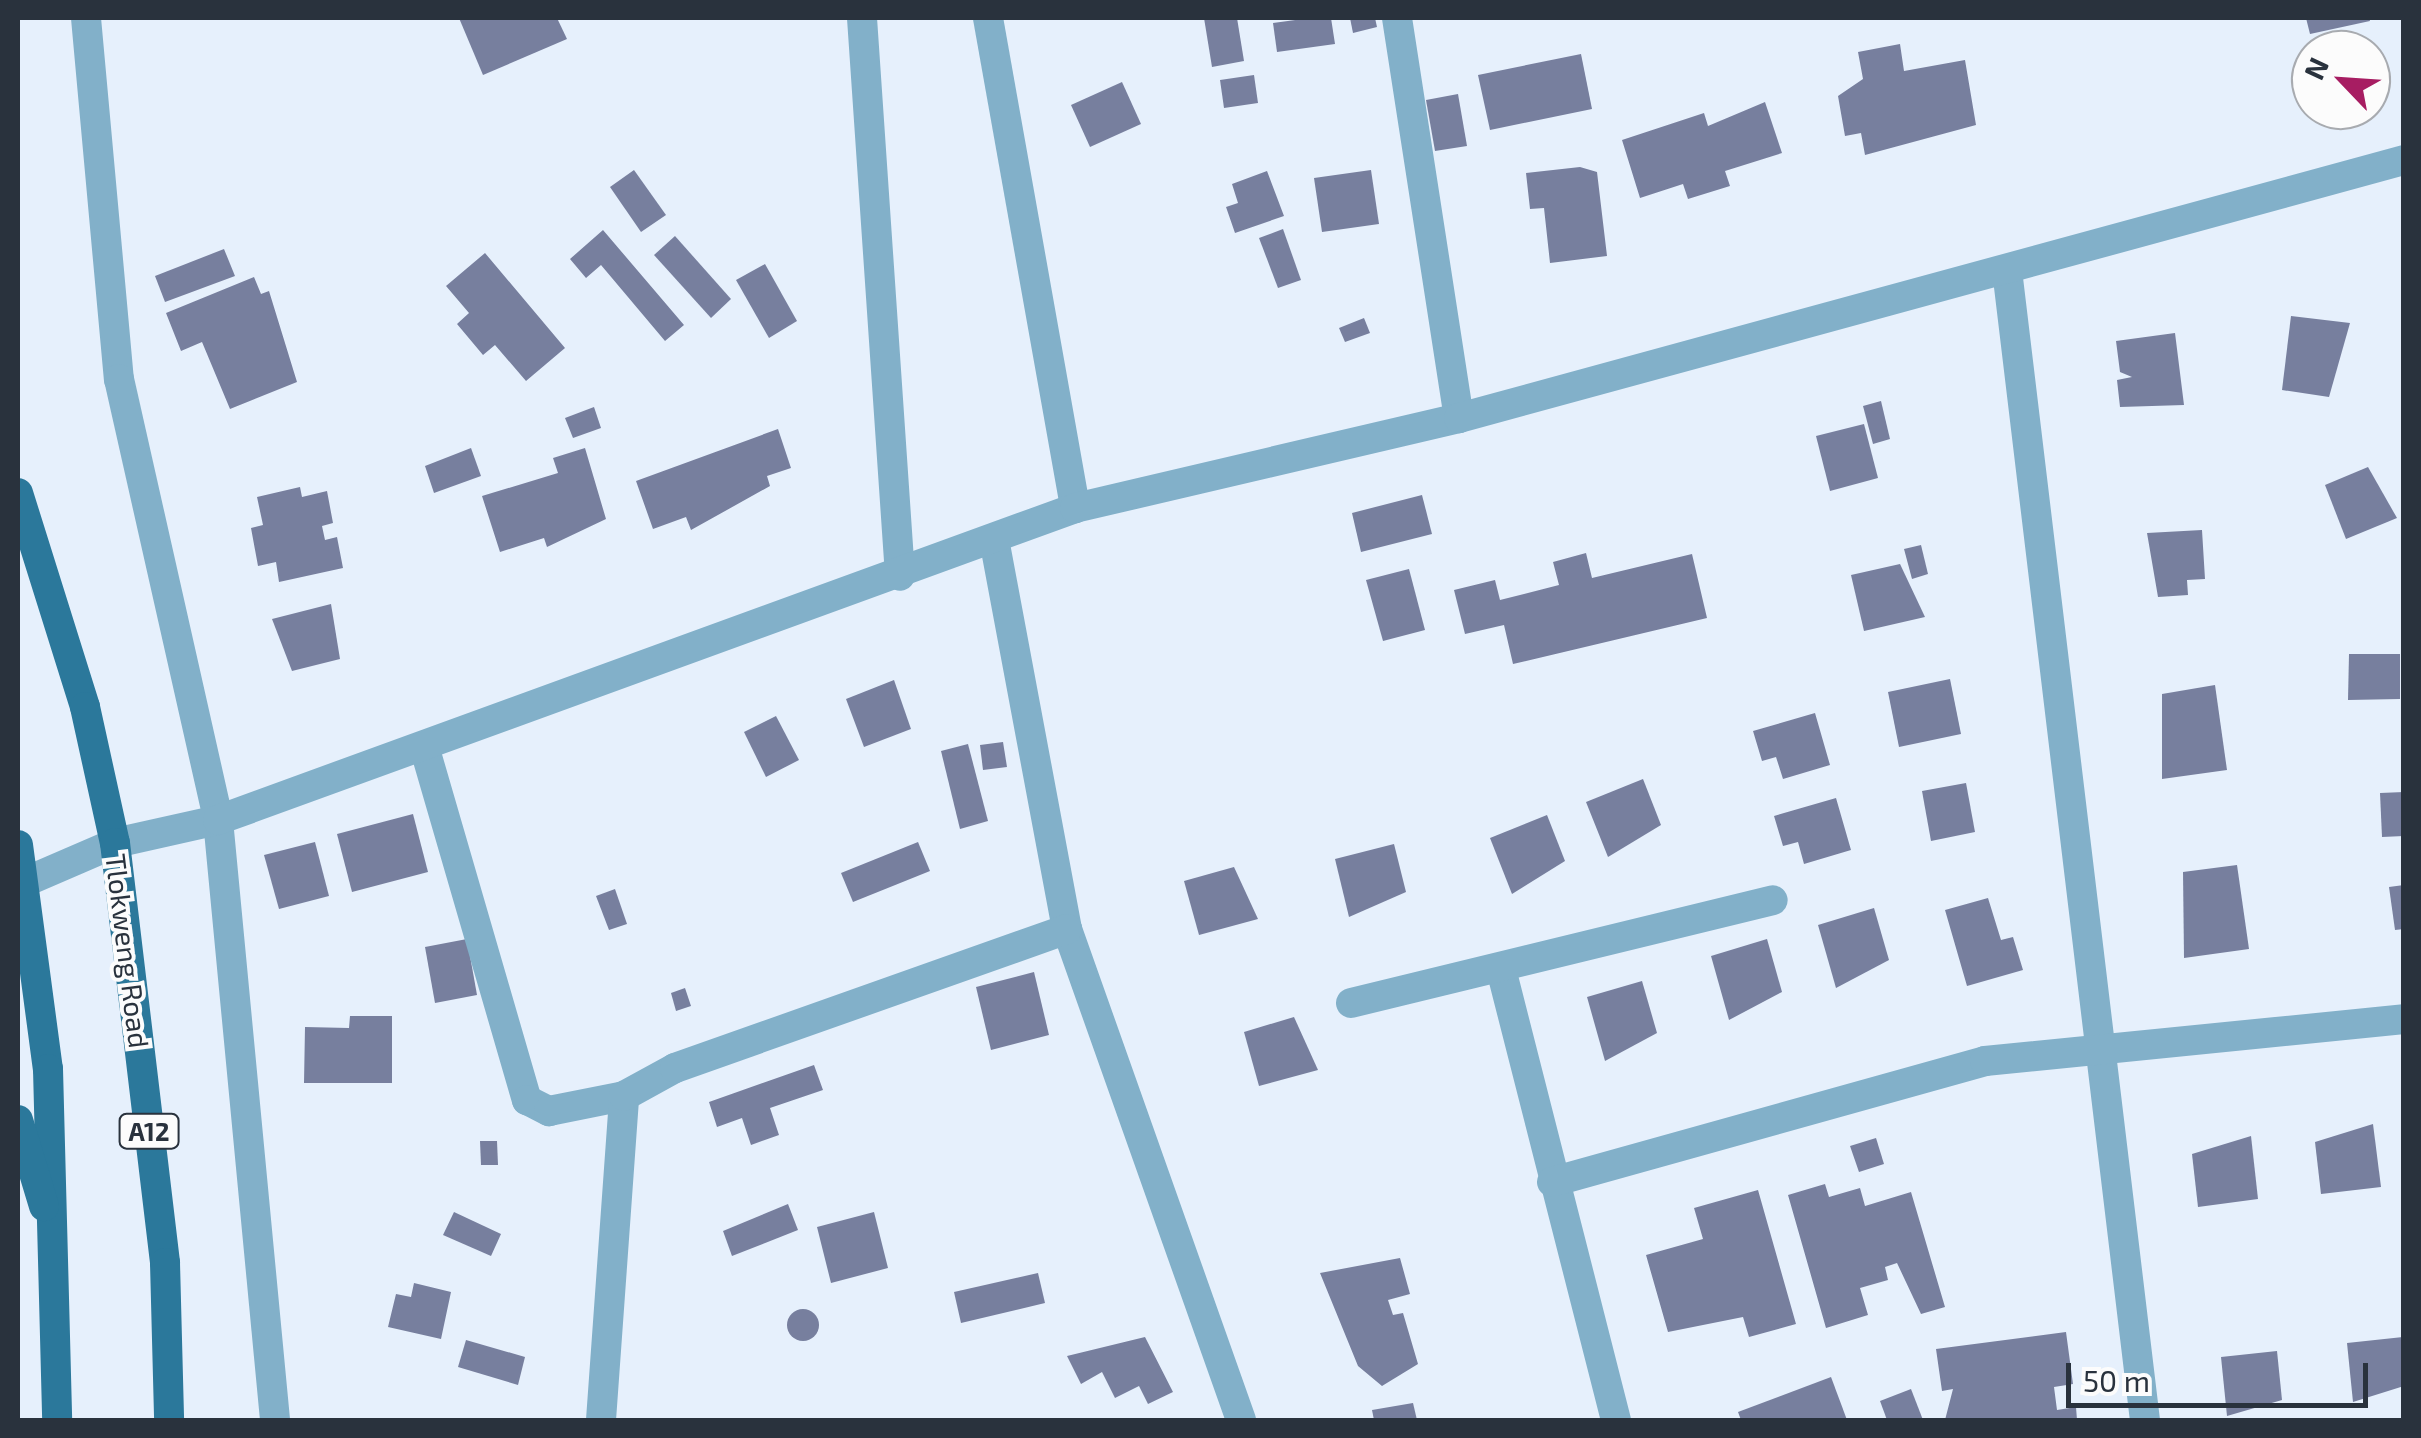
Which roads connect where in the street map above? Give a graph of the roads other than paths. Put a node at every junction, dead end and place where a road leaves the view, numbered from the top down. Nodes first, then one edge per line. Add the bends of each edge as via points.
1 (86, 18) edge
2 (862, 18) edge
3 (988, 18) edge
4 (1396, 18) edge
5 (2404, 160) edge
6 (2007, 270) junction
7 (1460, 418) junction
8 (18, 493) edge
9 (1074, 508) junction
10 (994, 539) junction
11 (900, 576) junction
12 (424, 746) junction
13 (218, 820) junction
14 (115, 843) junction
15 (18, 845) edge
16 (21, 882) edge
17 (1774, 900) dead end
18 (1068, 929) junction
19 (1500, 969) junction
20 (1350, 1003) dead end
21 (2404, 1019) edge
22 (2096, 1043) junction
23 (624, 1096) junction
24 (18, 1120) edge
25 (1552, 1182) junction
26 (51, 1228) junction
27 (57, 1420) edge
28 (169, 1420) edge
29 (275, 1420) edge
30 (601, 1420) edge
31 (1241, 1420) edge
32 (1616, 1420) edge
33 (2145, 1420) edge

1 - 13 street via 119,379
2 - 11 street
3 - 9 street
4 - 7 street
5 - 6 street
6 - 7 street
6 - 22 street
7 - 9 street
8 - 14 main road, Tlokweng Road / A12 via 85,707
9 - 10 street
10 - 11 street
10 - 18 street
11 - 12 street
12 - 13 street
12 - 23 street via 527,1100 549,1111
13 - 14 street
13 - 29 street
14 - 16 street
14 - 28 main road, Tlokweng Road / A12 via 165,1263
15 - 16 main road
16 - 26 main road via 48,1068
17 - 19 street
18 - 23 street via 675,1068
18 - 31 street
19 - 20 street
19 - 25 street
21 - 22 street
22 - 25 street via 1845,1094
22 - 33 street
23 - 30 street
24 - 26 main road
25 - 32 street
26 - 27 main road

